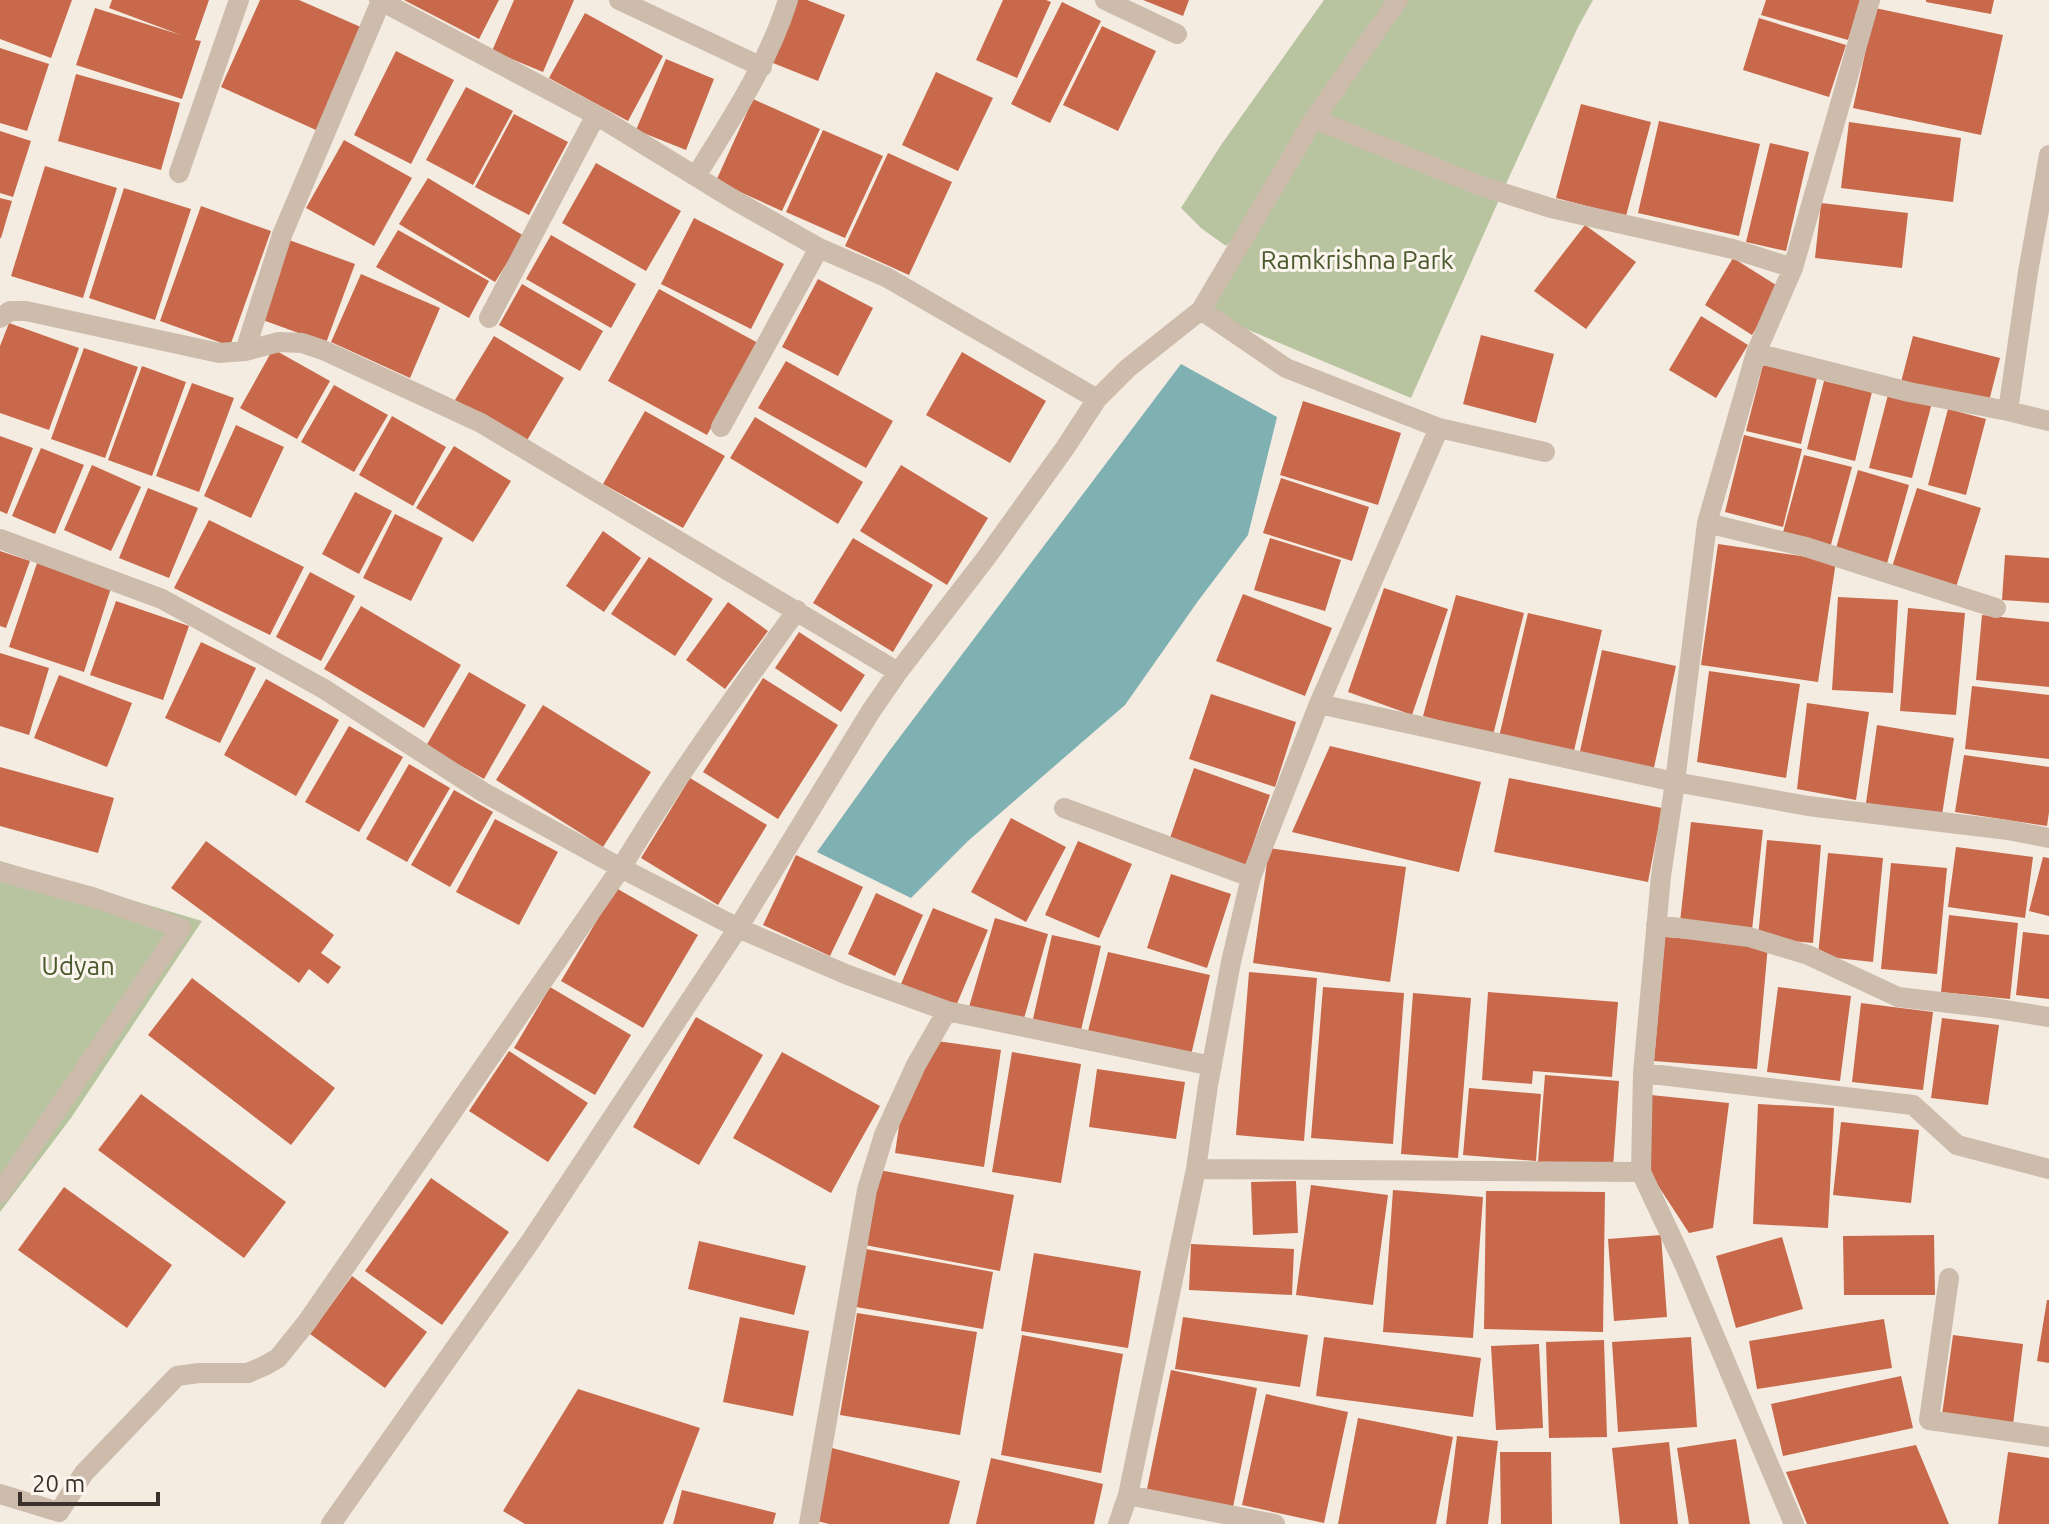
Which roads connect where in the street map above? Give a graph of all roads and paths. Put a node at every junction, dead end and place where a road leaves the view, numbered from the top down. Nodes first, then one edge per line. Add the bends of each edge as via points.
1 (239, 0) edge
2 (619, 0) edge
3 (788, 0) edge
4 (1105, 0) edge
5 (1398, 0) edge
6 (1870, 0) edge
7 (380, 1) edge
8 (1177, 34) dead end
9 (762, 67) junction
10 (596, 115) junction
11 (1314, 119) junction
12 (2049, 155) edge
13 (179, 173) dead end
14 (696, 176) junction
15 (819, 248) junction
16 (1793, 268) junction
17 (1201, 310) junction
18 (0, 318) edge
19 (489, 318) dead end
20 (245, 351) junction
21 (1756, 353) junction
22 (1097, 399) junction
23 (2008, 411) junction
24 (2049, 421) edge
25 (721, 427) dead end
26 (1439, 428) junction
27 (1545, 452) dead end
28 (1707, 523) junction
29 (0, 539) edge
30 (1996, 608) dead end
31 (797, 610) junction
32 (898, 672) junction
33 (1319, 704) junction
34 (1675, 782) junction
35 (1064, 808) dead end
36 (2049, 838) edge
37 (621, 868) junction
38 (0, 872) edge
39 (1251, 877) junction
40 (1656, 925) junction
41 (738, 928) junction
42 (947, 1011) junction
43 (2049, 1017) edge
44 (1212, 1066) junction
45 (1643, 1073) junction
46 (1196, 1169) junction
47 (2049, 1169) edge
48 (1641, 1172) junction
49 (0, 1193) edge
50 (1949, 1278) dead end
51 (2049, 1437) edge
52 (0, 1494) edge
53 (1128, 1495) junction
54 (331, 1524) edge
55 (809, 1524) edge
56 (1118, 1524) edge
57 (1275, 1524) edge
58 (1794, 1524) edge

1 - 13 street
2 - 9 street
3 - 9 street
4 - 8 street
5 - 11 street
6 - 16 street
7 - 10 street
7 - 20 street via 282,235
9 - 14 street
10 - 14 street
10 - 19 street
11 - 16 street via 1478,185 1551,208 1733,249
11 - 17 street
12 - 23 street
14 - 15 street
15 - 22 street via 886,277
15 - 25 street
16 - 21 street
17 - 22 street
17 - 26 street via 1286,368
18 - 20 street via 10,311 26,311 196,349
20 - 31 street via 279,342 302,343 481,423
21 - 23 street
21 - 28 street
22 - 32 street
23 - 24 street
26 - 27 street
26 - 33 street
28 - 30 street via 1806,547
28 - 34 street
29 - 37 street via 162,599 324,689 483,792
31 - 32 street
31 - 37 street via 656,808
32 - 41 street
33 - 34 street
33 - 39 street
34 - 36 street via 1808,806
34 - 40 street
35 - 39 street
37 - 41 street
37 - 52 street via 278,1358 248,1373 177,1376 84,1473 59,1512
38 - 49 street via 181,928
39 - 44 street
40 - 43 street via 1749,937 1808,955 1898,997
40 - 45 street
41 - 42 street
41 - 54 street via 530,1242
42 - 44 street
42 - 55 street via 890,1121 867,1190
44 - 46 street
45 - 47 street via 1913,1105 1957,1145
45 - 48 street
46 - 48 street
46 - 53 street
48 - 58 street
50 - 51 street via 1929,1420
53 - 56 street
53 - 57 street

